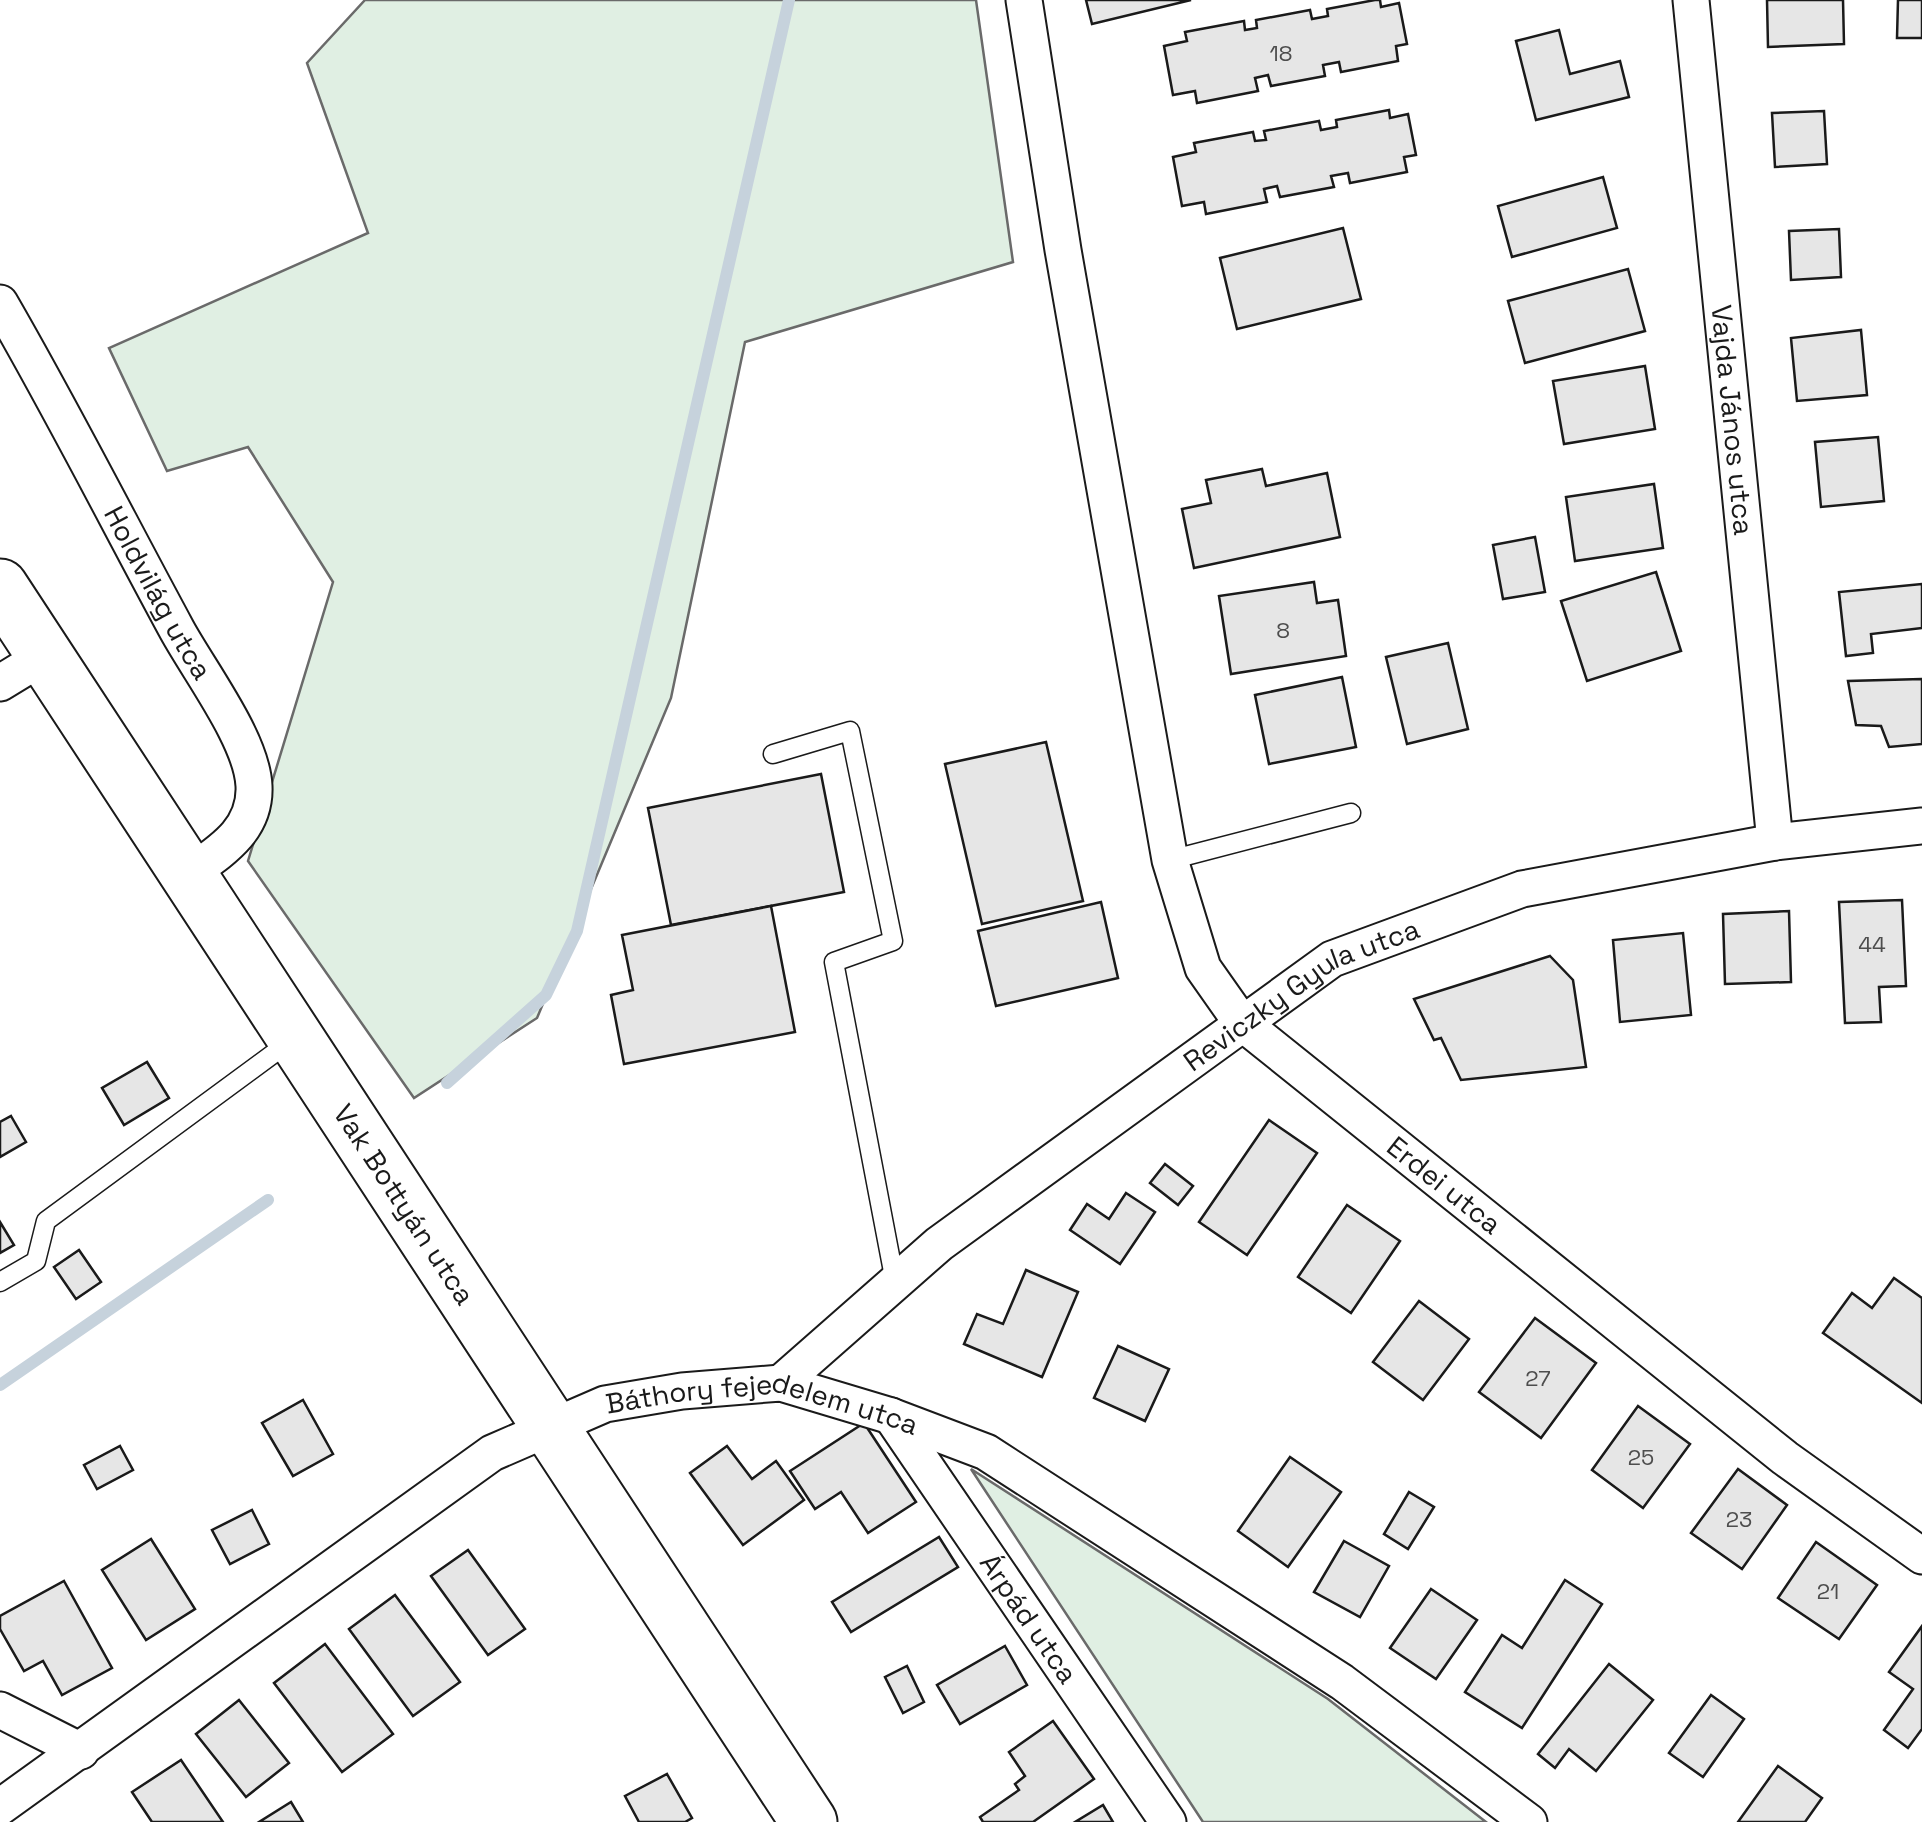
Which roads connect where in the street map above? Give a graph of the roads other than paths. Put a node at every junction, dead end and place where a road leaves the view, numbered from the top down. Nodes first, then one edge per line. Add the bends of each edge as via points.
1 (1024, 0) edge
2 (1690, 0) edge
3 (0, 303) edge
4 (0, 586) edge
5 (46, 656) junction
6 (0, 683) edge
7 (772, 754) dead end
8 (1351, 812) dead end
9 (1922, 826) edge
10 (1775, 842) junction
11 (1170, 860) junction
12 (190, 873) junction
13 (1241, 1022) junction
14 (297, 1037) junction
15 (0, 1282) edge
16 (894, 1282) junction
17 (781, 1382) junction
18 (891, 1416) junction
19 (551, 1428) junction
20 (1922, 1556) edge
21 (0, 1710) edge
22 (81, 1751) junction
23 (0, 1807) edge
24 (809, 1822) edge
25 (1168, 1822) edge
26 (1530, 1822) edge

1 - 11 street, Erdei utca
2 - 10 street, Vajda János utca
3 - 12 street, Holdvilág utca via 244,748 254,787 246,824 229,846
4 - 5 main road, Vak Bottyán utca
5 - 6 street
5 - 12 main road, Vak Bottyán utca
7 - 16 lane via 850,731 892,941 834,962
8 - 11 lane
9 - 10 street, Reviczky Gyula utca
10 - 13 street, Reviczky Gyula utca via 1522,890 1332,959
11 - 13 street, Erdei utca via 1204,968
12 - 14 main road, Vak Bottyán utca
13 - 16 street, Reviczky Gyula utca
13 - 20 street, Erdei utca via 1785,1458
14 - 15 lane via 46,1221 36,1261
14 - 19 main road, Vak Bottyán utca
16 - 17 street, Reviczky Gyula utca
17 - 18 street, Báthory fejedelem utca
17 - 19 street, Báthory fejedelem utca via 604,1404
18 - 25 street, Árpád utca
18 - 26 street, Báthory fejedelem utca via 986,1452 1342,1682
19 - 22 street, Báthory fejedelem utca via 492,1454
19 - 24 main road, Vak Bottyán utca
21 - 22 street
22 - 23 street, Báthory fejedelem utca

